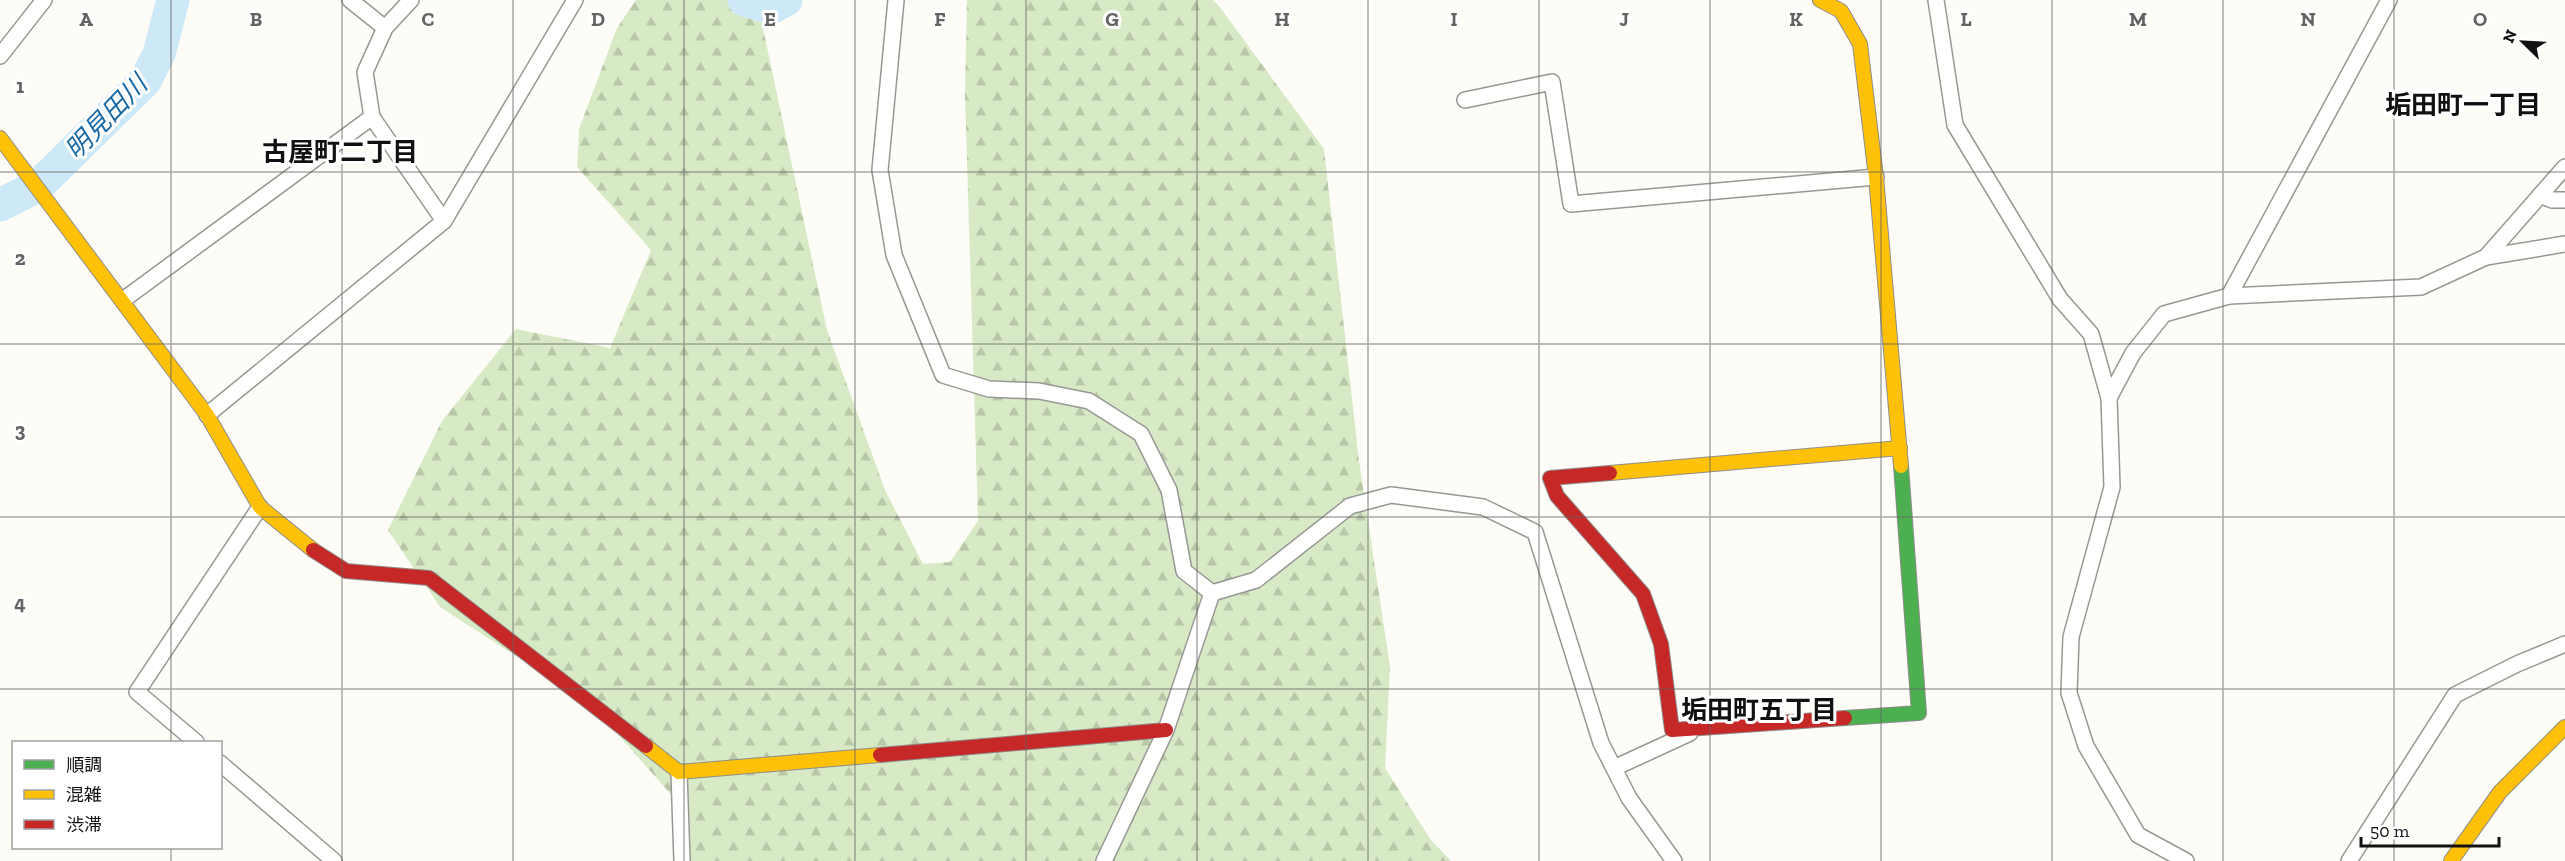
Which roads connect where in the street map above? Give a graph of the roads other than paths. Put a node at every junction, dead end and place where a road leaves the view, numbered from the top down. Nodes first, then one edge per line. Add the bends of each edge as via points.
1 (44, 0) edge
2 (350, 0) edge
3 (411, 0) edge
4 (896, 0) edge
5 (1820, 0) edge
6 (1936, 0) edge
7 (2389, 0) edge
8 (571, 1) edge
9 (385, 28) junction
10 (0, 56) edge
11 (1465, 100) dead end
12 (372, 117) junction
13 (0, 138) edge
14 (2565, 167) edge
15 (1876, 177) junction
16 (2541, 195) junction
17 (2565, 200) edge
18 (444, 221) junction
19 (2565, 244) edge
20 (2486, 257) junction
21 (2229, 296) junction
22 (123, 300) junction
23 (2109, 398) junction
24 (207, 415) junction
25 (1900, 448) junction
26 (260, 507) junction
27 (1212, 593) junction
28 (2565, 644) edge
29 (2565, 727) edge
30 (1700, 728) junction
31 (1166, 730) junction
32 (195, 741) edge
33 (222, 765) edge
34 (1614, 768) junction
35 (679, 772) junction
36 (334, 861) edge
37 (682, 861) edge
38 (1104, 861) edge
39 (1674, 861) edge
40 (2186, 861) edge
41 (2349, 861) edge
42 (2451, 861) edge

1 - 10 street
2 - 9 street
3 - 9 street
4 - 27 street via 880,170 894,255 944,375 989,389 1039,391 1089,401 1141,434 1169,490 1184,571
5 - 15 street via 1841,11 1860,44
6 - 23 street via 1955,125 2060,299 2091,334
7 - 21 street
8 - 18 street
9 - 12 street via 365,72
11 - 15 street via 1552,82 1571,204
12 - 18 street
12 - 22 street
13 - 22 street
14 - 16 street
15 - 25 street
16 - 17 street
16 - 20 street
18 - 24 street
19 - 20 street
20 - 21 street via 2421,287
21 - 23 street via 2164,314 2133,353
22 - 24 street
23 - 40 street via 2112,487 2071,637 2069,693 2086,746 2138,835
24 - 26 street
25 - 30 street via 1919,713
25 - 30 street via 1550,478 1557,496 1643,594 1661,644 1672,730
26 - 32 street via 137,692
26 - 35 street via 302,543 346,571 429,578
27 - 31 street
27 - 34 street via 1256,580 1350,506 1390,495 1483,507 1535,532 1601,743
28 - 41 street via 2456,695
29 - 42 street via 2500,792
30 - 34 street
31 - 35 street
31 - 38 street
33 - 36 street
34 - 39 street via 1629,798
35 - 37 street

